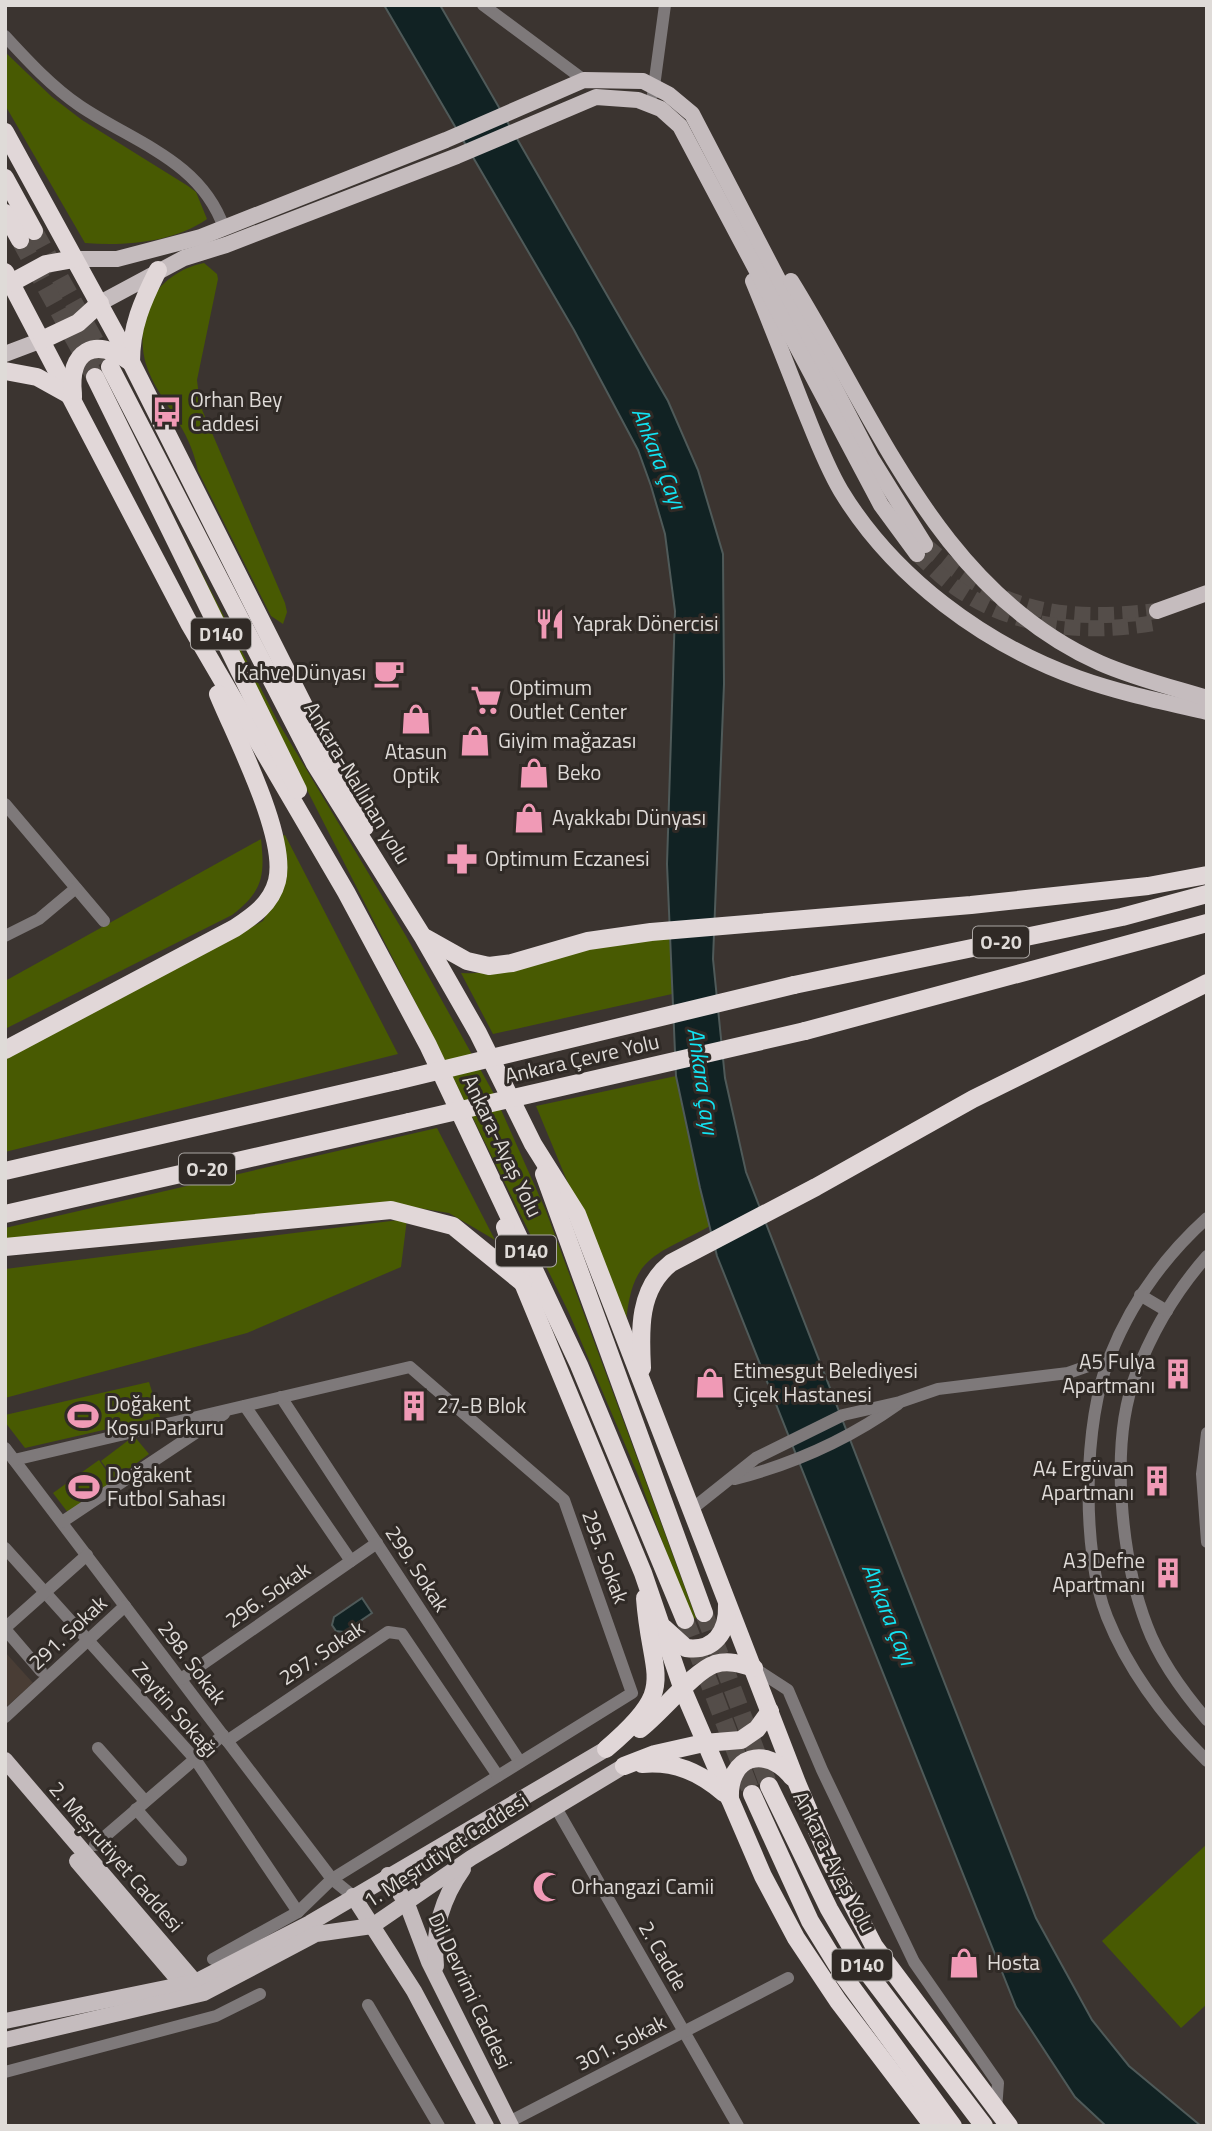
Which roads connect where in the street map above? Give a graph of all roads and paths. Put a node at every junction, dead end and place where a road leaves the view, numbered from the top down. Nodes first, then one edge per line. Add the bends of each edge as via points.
1 (483, 5) edge
2 (664, 5) edge
3 (5, 37) edge
4 (583, 80) junction
5 (656, 87) junction
6 (650, 105) junction
7 (5, 132) edge
8 (5, 177) edge
9 (732, 206) junction
10 (5, 214) edge
11 (224, 228) junction
12 (226, 245) junction
13 (74, 259) junction
14 (158, 270) junction
15 (7, 281) edge
16 (100, 303) junction
17 (42, 340) junction
18 (5, 355) edge
19 (131, 362) junction
20 (5, 371) edge
21 (73, 397) junction
22 (921, 549) tunnel mouth
23 (1207, 593) edge
24 (1207, 604) edge
25 (190, 625) junction
26 (1207, 698) edge
27 (1207, 712) edge
28 (5, 804) edge
29 (1207, 875) edge
30 (393, 887) junction
31 (76, 888) junction
32 (346, 892) junction
33 (1207, 894) edge
34 (104, 921) dead end
35 (1207, 923) edge
36 (5, 936) edge
37 (424, 937) junction
38 (1207, 983) edge
39 (5, 1050) edge
40 (533, 1144) junction
41 (483, 1157) junction
42 (5, 1171) edge
43 (5, 1214) edge
44 (1207, 1217) edge
45 (5, 1247) edge
46 (1207, 1256) edge
47 (523, 1283) junction
48 (1140, 1295) junction
49 (1167, 1311) junction
50 (1108, 1359) junction
51 (643, 1385) junction
52 (281, 1397) junction
53 (900, 1402) junction
54 (239, 1407) junction
55 (1207, 1433) edge
56 (5, 1448) edge
57 (14, 1460) junction
58 (727, 1481) junction
59 (692, 1509) junction
60 (62, 1522) junction
61 (1207, 1542) edge
62 (377, 1543) junction
63 (5, 1548) edge
64 (87, 1555) junction
65 (351, 1561) junction
66 (643, 1573) junction
67 (45, 1592) junction
68 (727, 1597) junction
69 (125, 1606) junction
70 (704, 1613) tunnel mouth
71 (685, 1620) tunnel mouth
72 (660, 1622) junction
73 (5, 1629) edge
74 (88, 1640) junction
75 (754, 1668) junction
76 (41, 1671) dead end
77 (181, 1679) junction
78 (683, 1690) junction
79 (792, 1697) junction
80 (769, 1711) junction
81 (5, 1717) edge
82 (1207, 1720) edge
83 (225, 1737) junction
84 (704, 1743) junction
85 (98, 1748) dead end
86 (606, 1749) junction
87 (195, 1759) junction
88 (5, 1760) edge
89 (1207, 1761) edge
90 (520, 1762) junction
91 (624, 1766) junction
92 (5, 1776) edge
93 (498, 1776) junction
94 (797, 1783) junction
95 (769, 1786) tunnel mouth
96 (752, 1794) tunnel mouth
97 (728, 1800) junction
98 (141, 1805) junction
99 (555, 1806) junction
100 (95, 1845) dead end
101 (471, 1858) junction
102 (181, 1860) dead end
103 (388, 1875) junction
104 (332, 1879) junction
105 (353, 1896) junction
106 (407, 1903) junction
107 (298, 1912) junction
108 (372, 1926) junction
109 (213, 1959) dead end
110 (788, 1978) dead end
111 (437, 1979) junction
112 (189, 1983) junction
113 (260, 1994) dead end
114 (368, 2006) dead end
115 (5, 2021) edge
116 (685, 2032) junction
117 (5, 2040) edge
118 (5, 2072) edge
119 (996, 2109) junction
120 (510, 2124) edge
121 (439, 2126) edge
122 (486, 2126) edge
123 (738, 2126) edge
124 (933, 2126) edge
125 (953, 2126) edge
126 (984, 2126) edge
127 (1009, 2126) edge

1 - 4 street
2 - 5 street
3 - 11 street via 77,104 191,174 216,205
4 - 5 main road via 643,81
4 - 11 main road via 446,141
5 - 6 street
5 - 9 main road via 692,114
6 - 9 main road via 680,126
6 - 12 main road via 596,97
7 - 13 highway
8 - 10 highway via 27,235
9 - 22 main road via 881,505
9 - 26 main road via 793,283 927,514 973,573 1028,620 1085,655 1134,676
9 - 27 main road via 819,447 866,527 905,570 959,616 1019,653 1080,679
11 - 12 main road
11 - 13 main road via 117,259
12 - 14 main road
13 - 15 highway via 46,264
13 - 16 highway
14 - 16 main road
14 - 19 highway via 138,310
15 - 17 highway
16 - 17 highway via 66,331
16 - 19 highway
17 - 18 main road
17 - 21 highway
19 - 21 highway via 108,348 86,352 73,368
19 - 30 highway via 344,780
20 - 21 highway via 37,377
21 - 25 highway
23 - 24 main road via 1158,617
25 - 32 highway
25 - 39 highway via 275,837 279,869 272,895 255,915 235,928
28 - 31 street
29 - 37 highway via 1148,886 651,932 588,941 489,966 467,961
30 - 32 highway, Ankara-Nallıhan yolu / D140 via 315,764 102,372
30 - 37 highway, Ankara-Nallıhan yolu / D140
31 - 34 street
31 - 36 street via 39,919
32 - 41 highway, Ankara-Ayaş Yolu / D140
33 - 42 highway, Ankara Çevre Yolu / O-20, bridge via 1122,917 794,985
35 - 43 highway, Ankara Çevre Yolu / O-20, bridge via 805,1031
37 - 40 highway, Ankara-Nallıhan yolu / D140
38 - 51 highway via 973,1099 659,1272 645,1298 640,1342
40 - 51 highway via 577,1214
40 - 70 highway, Ankara-Ayaş Yolu / D140
41 - 47 highway
41 - 71 highway, Ankara-Ayaş Yolu / D140 via 579,1365
44 - 48 street
45 - 47 highway via 391,1210 453,1226
46 - 49 street
47 - 66 highway
48 - 49 street
48 - 50 street
49 - 82 street via 1132,1387 1122,1452 1123,1501 1129,1554 1147,1626 1171,1673
50 - 53 street via 1068,1373 969,1384
50 - 89 street via 1090,1467 1088,1508 1096,1578 1107,1617 1134,1672
51 - 59 highway
52 - 54 street, 295. Sokak
52 - 62 street, 299. Sokak
52 - 90 street, 295. Sokak via 410,1367 564,1500 632,1693
53 - 58 street via 852,1433 795,1461
53 - 58 street via 843,1415 786,1441
54 - 57 street, 295. Sokak
54 - 60 street
54 - 65 street
55 - 61 street via 1202,1474
56 - 57 street, 298. Sokak
57 - 60 street, 298. Sokak
58 - 59 street
59 - 68 highway
60 - 64 street, 298. Sokak
62 - 65 street, 296. Sokak
62 - 90 street, 299. Sokak
63 - 67 street, Zeytin Sokağı
64 - 67 street
64 - 69 street, 298. Sokak
65 - 77 street, 296. Sokak
66 - 72 highway
66 - 86 highway via 646,1622 657,1677 655,1693 637,1722
67 - 73 street
67 - 74 street, Zeytin Sokağı
68 - 72 highway via 724,1630 703,1648 686,1648
68 - 75 highway
69 - 74 street, 291. Sokak
69 - 77 street, 298. Sokak
72 - 78 highway
73 - 76 street
74 - 81 street, 291. Sokak
74 - 87 street, Zeytin Sokağı
75 - 78 highway via 733,1662 715,1664
75 - 79 street via 789,1690
75 - 80 highway
77 - 83 street, 298. Sokak
78 - 84 highway
78 - 86 highway via 641,1728
79 - 80 street
79 - 119 street via 914,1962 998,2083
80 - 84 highway via 757,1729 741,1740
80 - 94 highway
83 - 87 street
83 - 93 street, 297. Sokak via 395,1631 402,1633
83 - 104 street, 298. Sokak
84 - 91 highway
84 - 97 highway
85 - 98 street
86 - 103 main road, 1. Meşrutiyet Caddesi
87 - 98 street
87 - 107 street, Zeytin Sokağı
88 - 112 main road, 2. Meşrutiyet Caddesi
90 - 93 street, 295. Sokak
91 - 97 highway via 687,1768
91 - 99 main road, 1. Meşrutiyet Caddesi
92 - 112 main road, 2. Meşrutiyet Caddesi
93 - 104 street, 295. Sokak
94 - 97 highway via 774,1761 750,1759 732,1777
94 - 119 highway via 829,1859 874,1945
95 - 126 highway, Ankara-Ayaş Yolu / D140 via 829,1909 862,1964
96 - 125 highway, Ankara-Ayaş Yolu / D140 via 810,1921 845,1978
97 - 124 highway via 807,1956
98 - 100 street
98 - 102 street
99 - 101 main road, 1. Meşrutiyet Caddesi
99 - 116 street, 2. Cadde
101 - 106 main road, 1. Meşrutiyet Caddesi
101 - 111 main road via 453,1883 437,1925
103 - 105 main road, 1. Meşrutiyet Caddesi
103 - 106 main road, Dil Devrimi Caddesi
104 - 105 street, 298. Sokak
104 - 107 street, 295. Sokak
105 - 108 main road
105 - 112 main road, 1. Meşrutiyet Caddesi via 310,1923
106 - 108 main road, 1. Meşrutiyet Caddesi
106 - 111 main road, Dil Devrimi Caddesi
107 - 109 street, 295. Sokak
108 - 117 main road, 1. Meşrutiyet Caddesi via 316,1934 204,1993
108 - 122 main road via 414,1991
110 - 116 street, 301. Sokak
111 - 120 main road, Dil Devrimi Caddesi
112 - 115 main road, 1. Meşrutiyet Caddesi
113 - 118 street via 216,2016
114 - 121 street
116 - 120 street, 301. Sokak
116 - 123 street, 2. Cadde
119 - 127 highway

